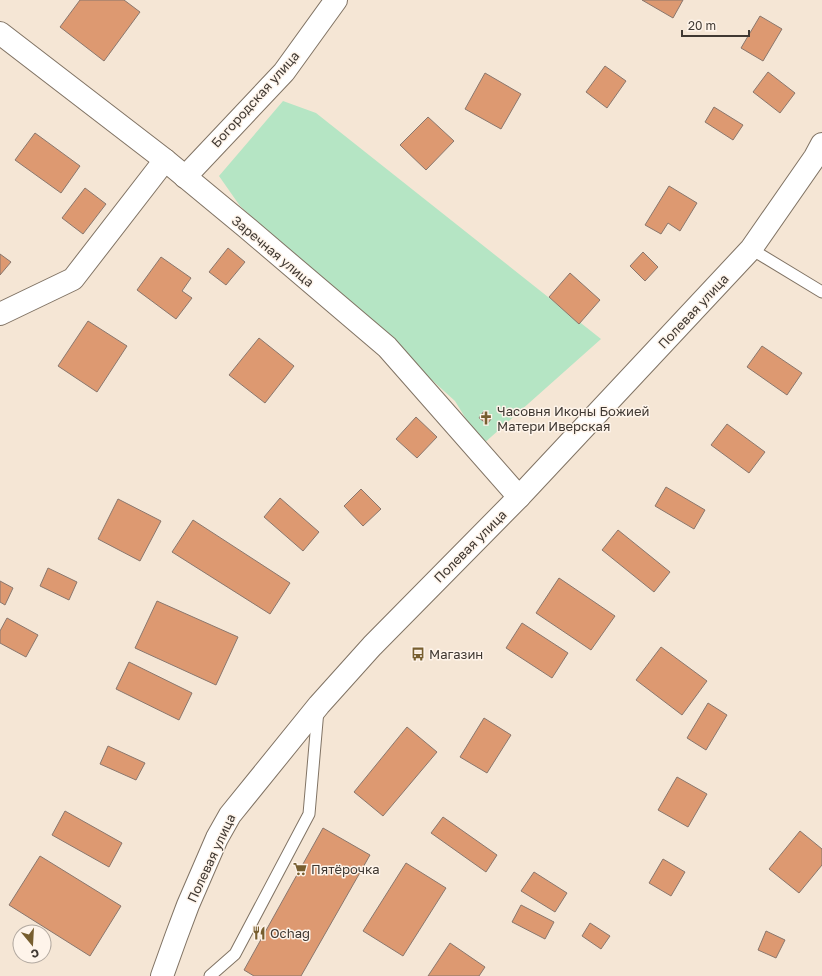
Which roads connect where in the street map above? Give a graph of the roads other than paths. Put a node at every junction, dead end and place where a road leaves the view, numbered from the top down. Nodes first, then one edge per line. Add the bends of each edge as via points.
1 (336, 0) edge
2 (0, 33) edge
3 (822, 144) edge
4 (165, 160) junction
5 (185, 177) junction
6 (751, 248) junction
7 (822, 292) edge
8 (0, 314) edge
9 (519, 497) junction
10 (319, 704) junction
11 (162, 976) edge
12 (210, 976) edge

1 - 5 street, Богородская улица via 284,72
2 - 4 street, Заречная улица
3 - 6 street, Полевая улица
4 - 5 street, Заречная улица
4 - 8 street via 73,279
5 - 9 street, Заречная улица via 387,347
6 - 7 lane
6 - 9 street, Полевая улица
9 - 10 street, Полевая улица via 372,646
10 - 11 street, Полевая улица via 230,815 217,838 188,905
10 - 12 lane via 309,814 235,954

